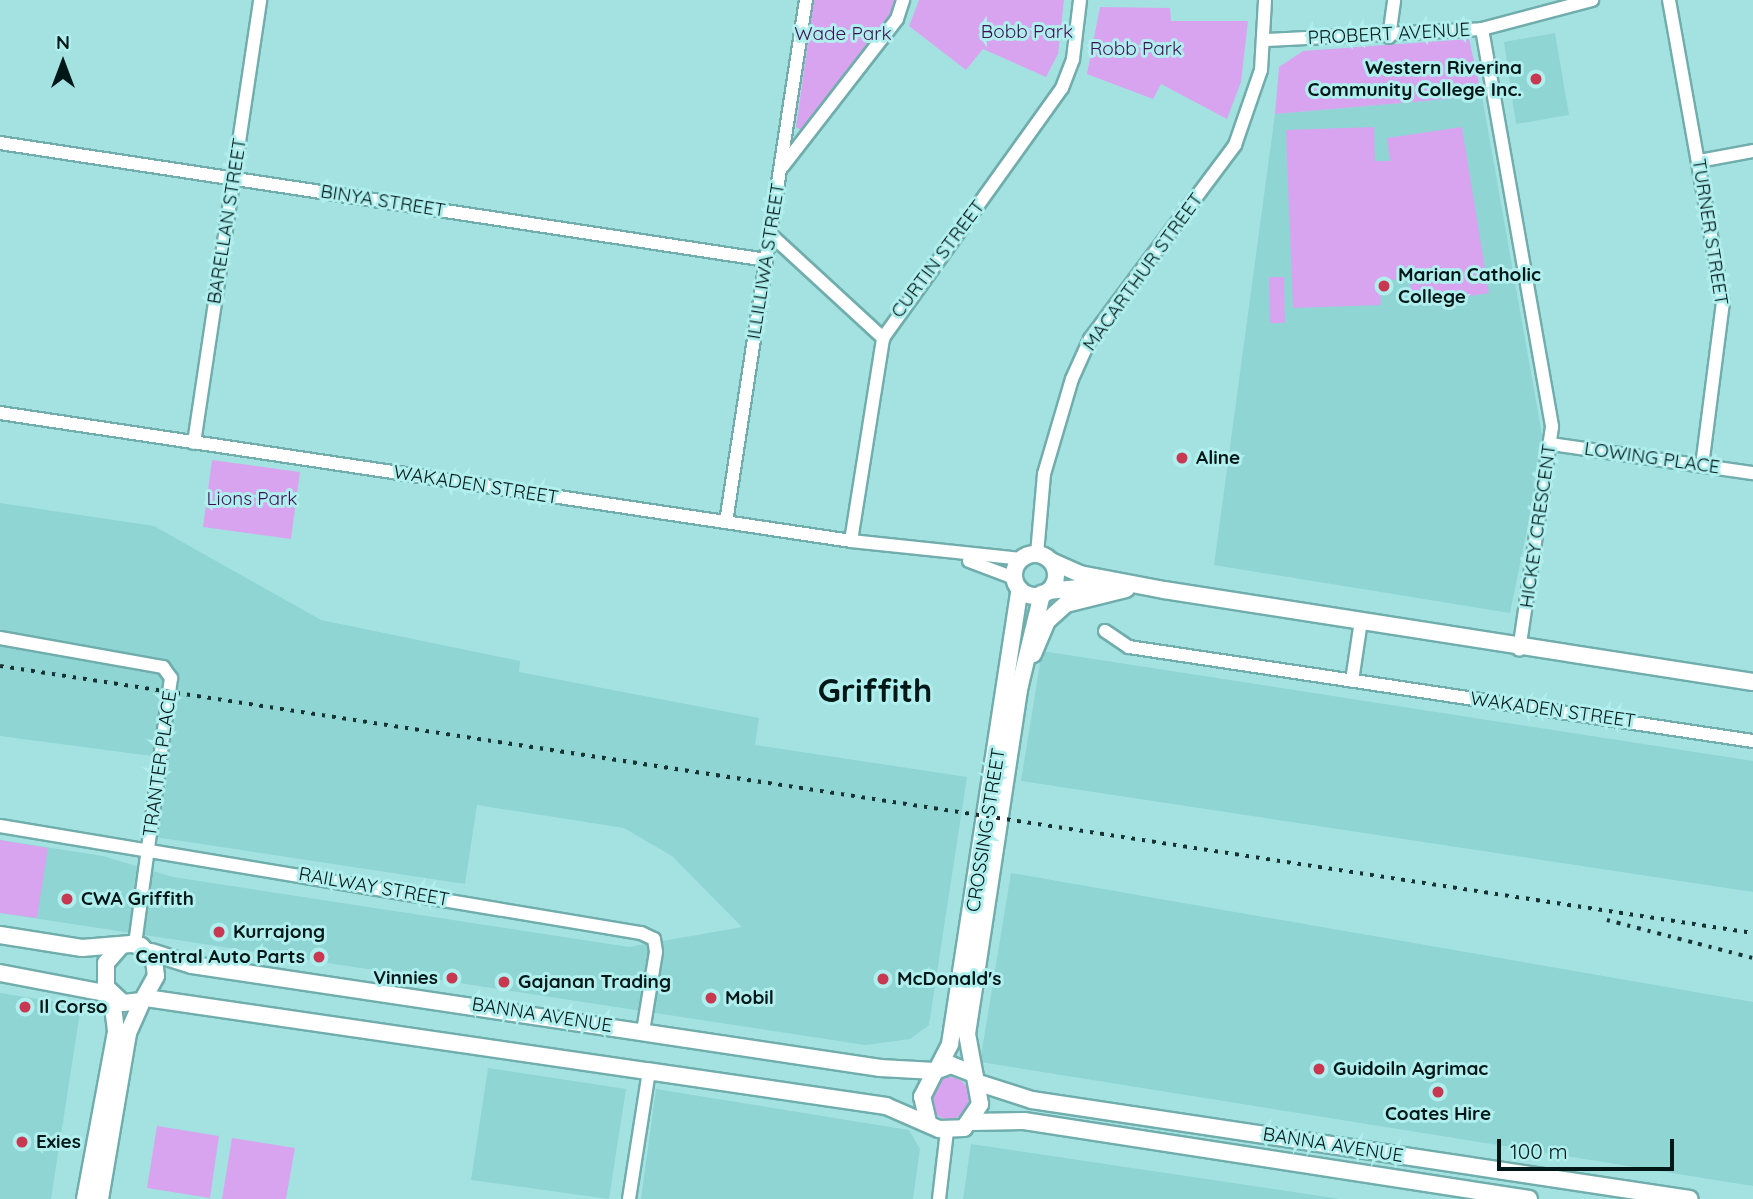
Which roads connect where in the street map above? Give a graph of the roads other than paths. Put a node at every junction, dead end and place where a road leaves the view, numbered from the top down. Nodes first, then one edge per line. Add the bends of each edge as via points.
1 (260, 0) edge
2 (806, 0) edge
3 (903, 0) edge
4 (1080, 0) edge
5 (1265, 0) edge
6 (1394, 0) edge
7 (1669, 0) edge
8 (1584, 1) edge
9 (1482, 29) junction
10 (1389, 37) junction
11 (1267, 40) junction
12 (0, 143) edge
13 (1753, 151) edge
14 (1699, 161) junction
15 (781, 169) junction
16 (234, 178) junction
17 (770, 234) junction
18 (766, 260) junction
19 (883, 338) junction
20 (0, 413) edge
21 (194, 443) junction
22 (1551, 444) junction
23 (1702, 465) junction
24 (1753, 473) edge
25 (726, 522) junction
26 (851, 541) junction
27 (952, 555) junction
28 (1036, 558) junction
29 (1017, 584) junction
30 (1126, 589) junction
31 (1164, 590) junction
32 (1045, 593) junction
33 (1361, 621) junction
34 (1105, 631) dead end
35 (0, 638) edge
36 (1519, 650) junction
37 (1352, 681) junction
38 (1753, 682) edge
39 (1020, 685) junction
40 (1753, 741) edge
41 (0, 826) edge
42 (148, 849) junction
43 (0, 936) edge
44 (128, 945) junction
45 (150, 953) junction
46 (0, 974) edge
47 (111, 995) junction
48 (144, 999) junction
49 (643, 1031) junction
50 (937, 1069) junction
51 (649, 1072) junction
52 (977, 1078) junction
53 (928, 1122) junction
54 (972, 1122) junction
55 (947, 1131) junction
56 (85, 1199) edge
57 (100, 1199) edge
58 (629, 1199) edge
59 (939, 1199) edge
60 (1528, 1199) edge
61 (1690, 1199) edge

1 - 16 street, BARELLAN STREET
2 - 15 street, ILLILLIWA STREET
3 - 15 street via 897,19
4 - 19 street, CURTIN STREET via 1073,59 1062,88
5 - 11 street, MACARTHUR STREET
6 - 10 street
7 - 14 street, TURNER STREET
8 - 9 street, PROBERT AVENUE
9 - 10 street, PROBERT AVENUE
9 - 22 street, HICKEY CRESCENT
10 - 11 street, PROBERT AVENUE
11 - 28 street, MACARTHUR STREET via 1235,145 1090,340 1072,379 1044,474
12 - 16 street, BINYA STREET
13 - 14 street
14 - 23 street, TURNER STREET via 1723,302
15 - 17 street, ILLILLIWA STREET
16 - 18 street, BINYA STREET
16 - 21 street, BARELLAN STREET
17 - 18 street, ILLILLIWA STREET
17 - 19 street
18 - 25 street, ILLILLIWA STREET
19 - 26 street, CURTIN STREET
20 - 21 street, WAKADEN STREET
21 - 25 street, WAKADEN STREET
22 - 23 street, LOWING PLACE
22 - 36 street, HICKEY CRESCENT
23 - 24 street, LOWING PLACE
25 - 26 street, WAKADEN STREET
26 - 27 street, WAKADEN STREET
27 - 28 street, WAKADEN STREET
27 - 29 street, WAKADEN STREET
28 - 29 main road, CROSSING STREET
28 - 31 main road, WAKADEN STREET via 1080,574
28 - 32 main road, CROSSING STREET via 1056,573
29 - 32 main road, WAKADEN STREET
29 - 50 main road, CROSSING STREET via 955,1017
30 - 31 main road, WAKADEN STREET
30 - 32 main road, WAKADEN STREET
30 - 39 main road, CROSSING STREET via 1060,609 1047,621
31 - 33 main road, WAKADEN STREET
32 - 39 main road, CROSSING STREET
33 - 36 main road, WAKADEN STREET
33 - 37 street
34 - 37 street, WAKADEN STREET via 1129,647
35 - 42 street, TRANTER PLACE via 163,667 172,678
36 - 38 main road, WAKADEN STREET
37 - 40 street, WAKADEN STREET
39 - 52 main road, CROSSING STREET via 967,1034
41 - 42 street, RAILWAY STREET
42 - 44 street, TRANTER PLACE
42 - 49 street, RAILWAY STREET via 641,933 654,939 656,953
43 - 44 main road via 82,948
44 - 45 main road
44 - 47 main road via 106,963
45 - 48 main road via 156,976
45 - 49 main road, BANNA AVENUE via 192,965
46 - 47 main road
47 - 48 main road
47 - 56 main road via 116,1031
48 - 51 main road, BANNA AVENUE via 186,999
48 - 57 main road via 128,1033
49 - 50 main road, BANNA AVENUE via 880,1068
50 - 52 main road via 959,1066
50 - 53 main road via 922,1097
51 - 53 main road, BANNA AVENUE via 886,1106
51 - 58 street
52 - 54 main road via 980,1104
52 - 61 main road, BANNA AVENUE via 1032,1100
53 - 55 main road
54 - 55 main road
54 - 60 main road, BANNA AVENUE via 1024,1121
55 - 59 street

